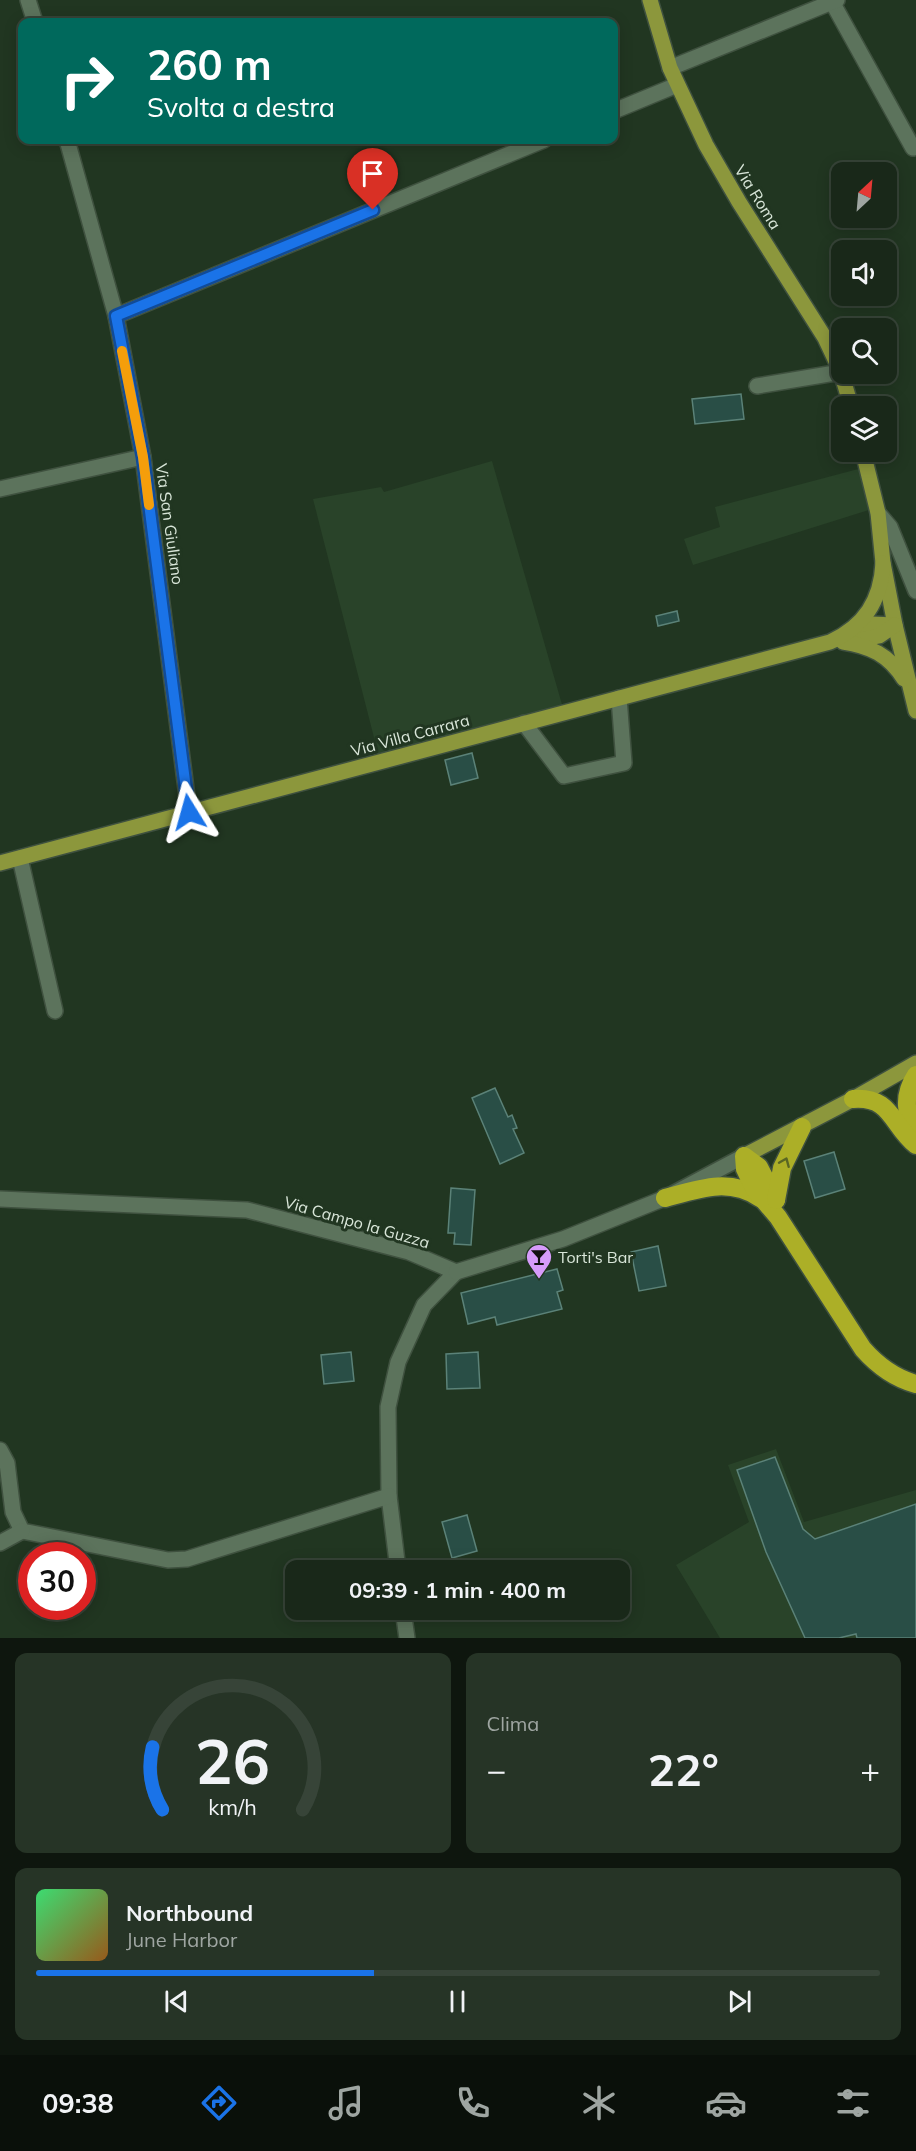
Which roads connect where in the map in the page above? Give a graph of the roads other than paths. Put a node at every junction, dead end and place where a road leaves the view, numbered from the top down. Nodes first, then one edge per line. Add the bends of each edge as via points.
1 (28, 0) edge
2 (650, 0) edge
3 (833, 1) edge
4 (34, 18) edge
5 (670, 68) junction
6 (677, 85) junction
7 (618, 109) edge
8 (68, 144) edge
9 (534, 144) edge
10 (913, 148) dead end
11 (116, 316) junction
12 (831, 352) edge
13 (831, 374) edge
14 (757, 386) dead end
15 (143, 457) junction
16 (865, 462) edge
17 (0, 489) edge
18 (878, 513) junction
19 (883, 563) junction
20 (916, 591) edge
21 (895, 625) junction
22 (852, 629) junction
23 (836, 642) junction
24 (909, 687) junction
25 (619, 698) junction
26 (916, 711) edge
27 (524, 723) junction
28 (189, 812) junction
29 (20, 858) junction
30 (0, 863) edge
31 (55, 1011) dead end
32 (916, 1063) edge
33 (916, 1075) edge
34 (853, 1099) junction
35 (802, 1126) junction
36 (916, 1136) edge
37 (916, 1145) edge
38 (744, 1156) junction
39 (664, 1198) junction
40 (0, 1199) edge
41 (772, 1205) junction
42 (456, 1272) junction
43 (851, 1333) junction
44 (916, 1373) edge
45 (916, 1384) edge
46 (0, 1450) edge
47 (389, 1496) junction
48 (22, 1531) junction
49 (0, 1543) edge
50 (397, 1560) edge
51 (404, 1620) edge
52 (407, 1638) edge

1 - 4 street
2 - 5 main road, Via Roma
3 - 5 street
3 - 10 street
5 - 6 main road, Via Roma
6 - 7 street
6 - 12 main road, Via Roma via 706,145
8 - 11 street, Via San Giuliano
9 - 11 street
11 - 15 street, Via San Giuliano
13 - 14 street
15 - 17 street
15 - 28 street, Via San Giuliano
16 - 18 main road
18 - 19 main road
18 - 20 street via 890,527
19 - 21 main road
19 - 22 main road via 878,594
21 - 22 main road via 871,624
21 - 23 main road via 870,639
21 - 24 main road
22 - 23 main road
23 - 24 main road via 870,648 883,655
23 - 25 main road, Via Villa Carrara
24 - 26 main road
25 - 27 main road, Via Villa Carrara
25 - 27 street via 624,763 564,776
27 - 28 main road, Via Villa Carrara
28 - 29 main road, Via Villa Carrara
29 - 30 main road, Via Villa Carrara
29 - 31 street
32 - 34 main road
33 - 36 highway via 908,1090 906,1107
34 - 35 main road
34 - 37 highway via 879,1102
35 - 38 main road
41 -> 35 highway via 782,1168
38 - 39 street
38 - 41 highway via 759,1167
39 - 41 highway via 725,1186 743,1189
39 - 42 street via 563,1239
40 - 42 street, Via Campo la Guzza via 247,1210 409,1252
41 - 43 highway
42 - 47 street via 424,1305 398,1362 388,1407
43 - 44 highway via 889,1362
43 - 45 highway via 878,1365
46 - 48 street via 7,1463 13,1512
47 - 48 street via 187,1559 168,1560
47 - 50 street
48 - 49 street
51 - 52 street

